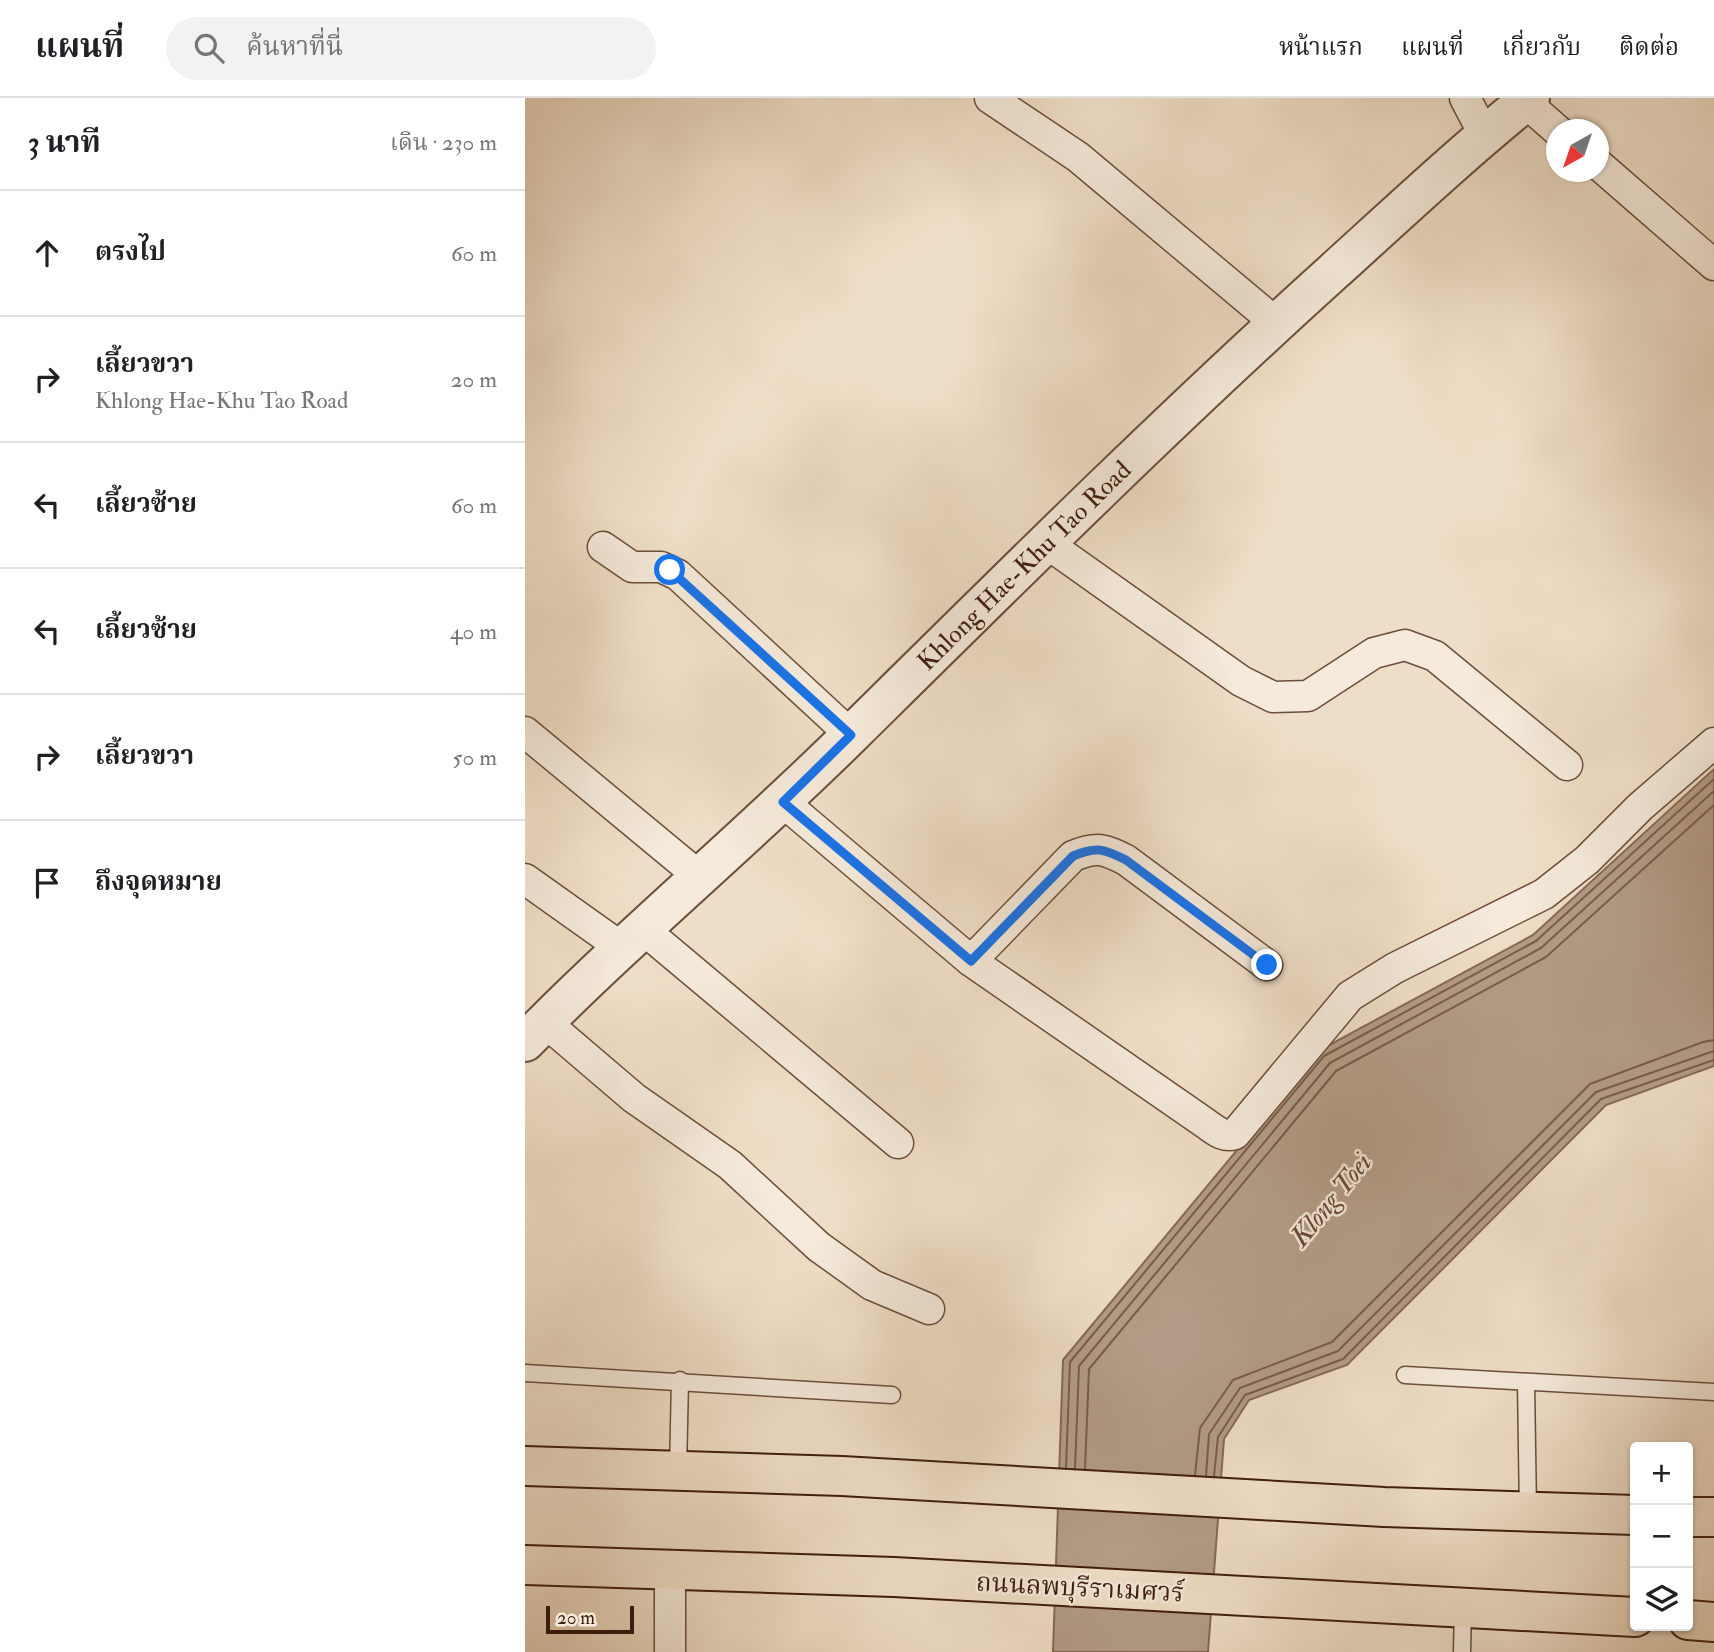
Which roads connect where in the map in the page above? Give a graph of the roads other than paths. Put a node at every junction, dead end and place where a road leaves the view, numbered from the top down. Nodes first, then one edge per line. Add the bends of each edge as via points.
1 (990, 98) edge
2 (1465, 98) edge
3 (1528, 100) edge
4 (1546, 119) edge
5 (1485, 134) junction
6 (1609, 175) edge
7 (1714, 265) edge
8 (1276, 323) junction
9 (1045, 542) junction
10 (603, 547) dead end
11 (525, 732) edge
12 (851, 735) junction
13 (1714, 743) edge
14 (1567, 765) dead end
15 (783, 802) junction
16 (700, 877) junction
17 (525, 879) edge
18 (633, 939) junction
19 (971, 961) junction
20 (1267, 965) dead end
21 (535, 1032) edge
22 (898, 1143) dead end
23 (929, 1309) dead end
24 (525, 1373) edge
25 (1405, 1376) dead end
26 (680, 1380) junction
27 (1526, 1382) junction
28 (1714, 1392) edge
29 (892, 1395) dead end
30 (525, 1466) edge
31 (678, 1471) junction
32 (1528, 1513) junction
33 (1630, 1515) edge
34 (1693, 1517) edge
35 (1714, 1517) edge
36 (525, 1565) edge
37 (670, 1570) junction
38 (1463, 1607) junction
39 (1630, 1617) edge
40 (1693, 1620) edge
41 (1714, 1622) edge
42 (670, 1652) edge
43 (1462, 1652) edge

1 - 8 street via 1078,157
2 - 5 street
3 - 4 street
3 - 5 street, Khlong Hae-Khu Tao Road
5 - 8 street, Khlong Hae-Khu Tao Road
6 - 7 street
8 - 9 street, Khlong Hae-Khu Tao Road
9 - 12 street, Khlong Hae-Khu Tao Road
9 - 14 street via 1241,681 1273,697 1308,696 1374,653 1405,645 1435,656
10 - 12 street via 632,568 661,567 678,575
11 - 16 street
12 - 15 street, Khlong Hae-Khu Tao Road
13 - 19 street via 1544,894 1395,968 1350,996 1233,1135 1224,1135 1205,1123
15 - 16 street, Khlong Hae-Khu Tao Road
15 - 19 street
16 - 18 street, Khlong Hae-Khu Tao Road
17 - 18 street
18 - 21 street, Khlong Hae-Khu Tao Road
18 - 22 street
19 - 20 street via 1073,856 1104,849 1126,860
21 - 23 street via 730,1165 819,1247 872,1285
24 - 26 lane
25 - 27 lane
26 - 29 lane
26 - 31 lane
27 - 28 lane
27 - 32 lane
30 - 31 main road
31 - 32 main road
32 - 33 main road
34 - 35 main road
36 - 37 main road, ถนนลพบุรีราเมศวร์
37 - 38 main road, ถนนลพบุรีราเมศวร์
37 - 42 street
38 - 39 main road, ถนนลพบุรีราเมศวร์
38 - 43 lane
40 - 41 main road

